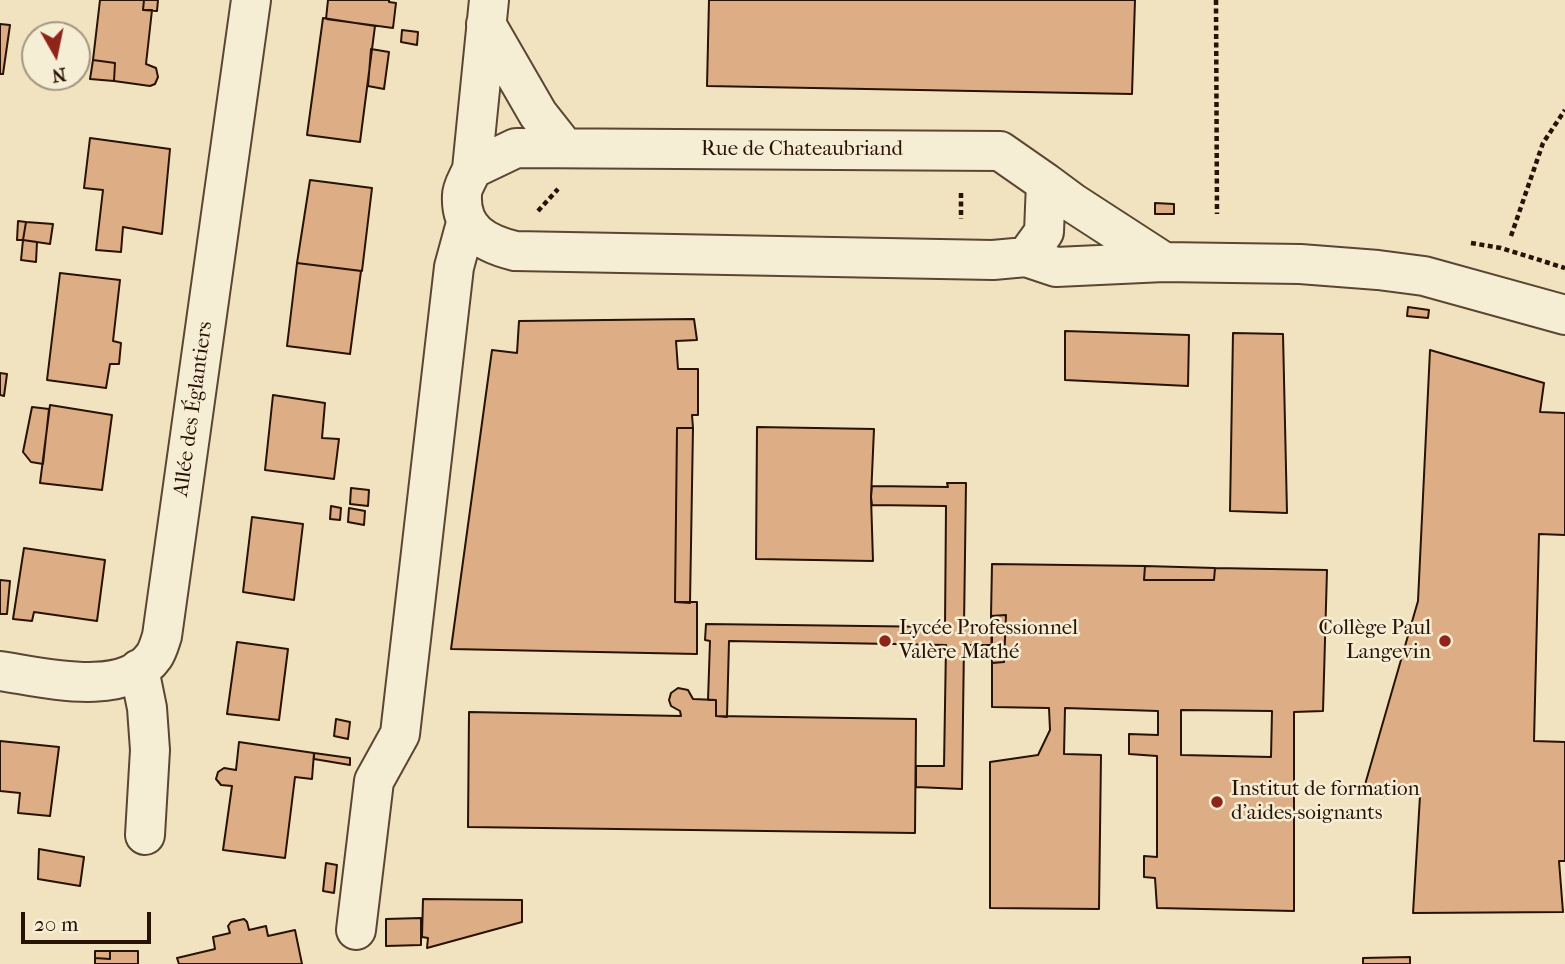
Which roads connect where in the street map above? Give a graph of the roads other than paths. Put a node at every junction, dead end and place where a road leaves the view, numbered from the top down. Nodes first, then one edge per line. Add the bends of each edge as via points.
1 (251, 0) edge
2 (488, 12) edge
3 (564, 147) junction
4 (472, 169) junction
5 (1046, 183) junction
6 (466, 223) junction
7 (1026, 257) junction
8 (1164, 262) junction
9 (1565, 315) edge
10 (139, 669) junction
11 (0, 671) edge
12 (145, 835) dead end
13 (356, 930) dead end

1 - 10 street, Allée des Églantiers via 162,636 154,656
2 - 3 street via 538,114
2 - 4 street
3 - 4 street, Rue de Chateaubriand via 516,148
3 - 5 street, Rue de Chateaubriand via 1000,150
4 - 6 street via 461,194
5 - 7 street via 1044,232
5 - 8 street, Rue de Chateaubriand
6 - 7 street via 494,246 515,251
6 - 13 street via 454,267 400,734 374,781
7 - 8 street via 1056,267
8 - 9 street via 1300,264 1413,275
10 - 11 street, Allée des Églantiers via 106,683
10 - 12 street via 150,750

